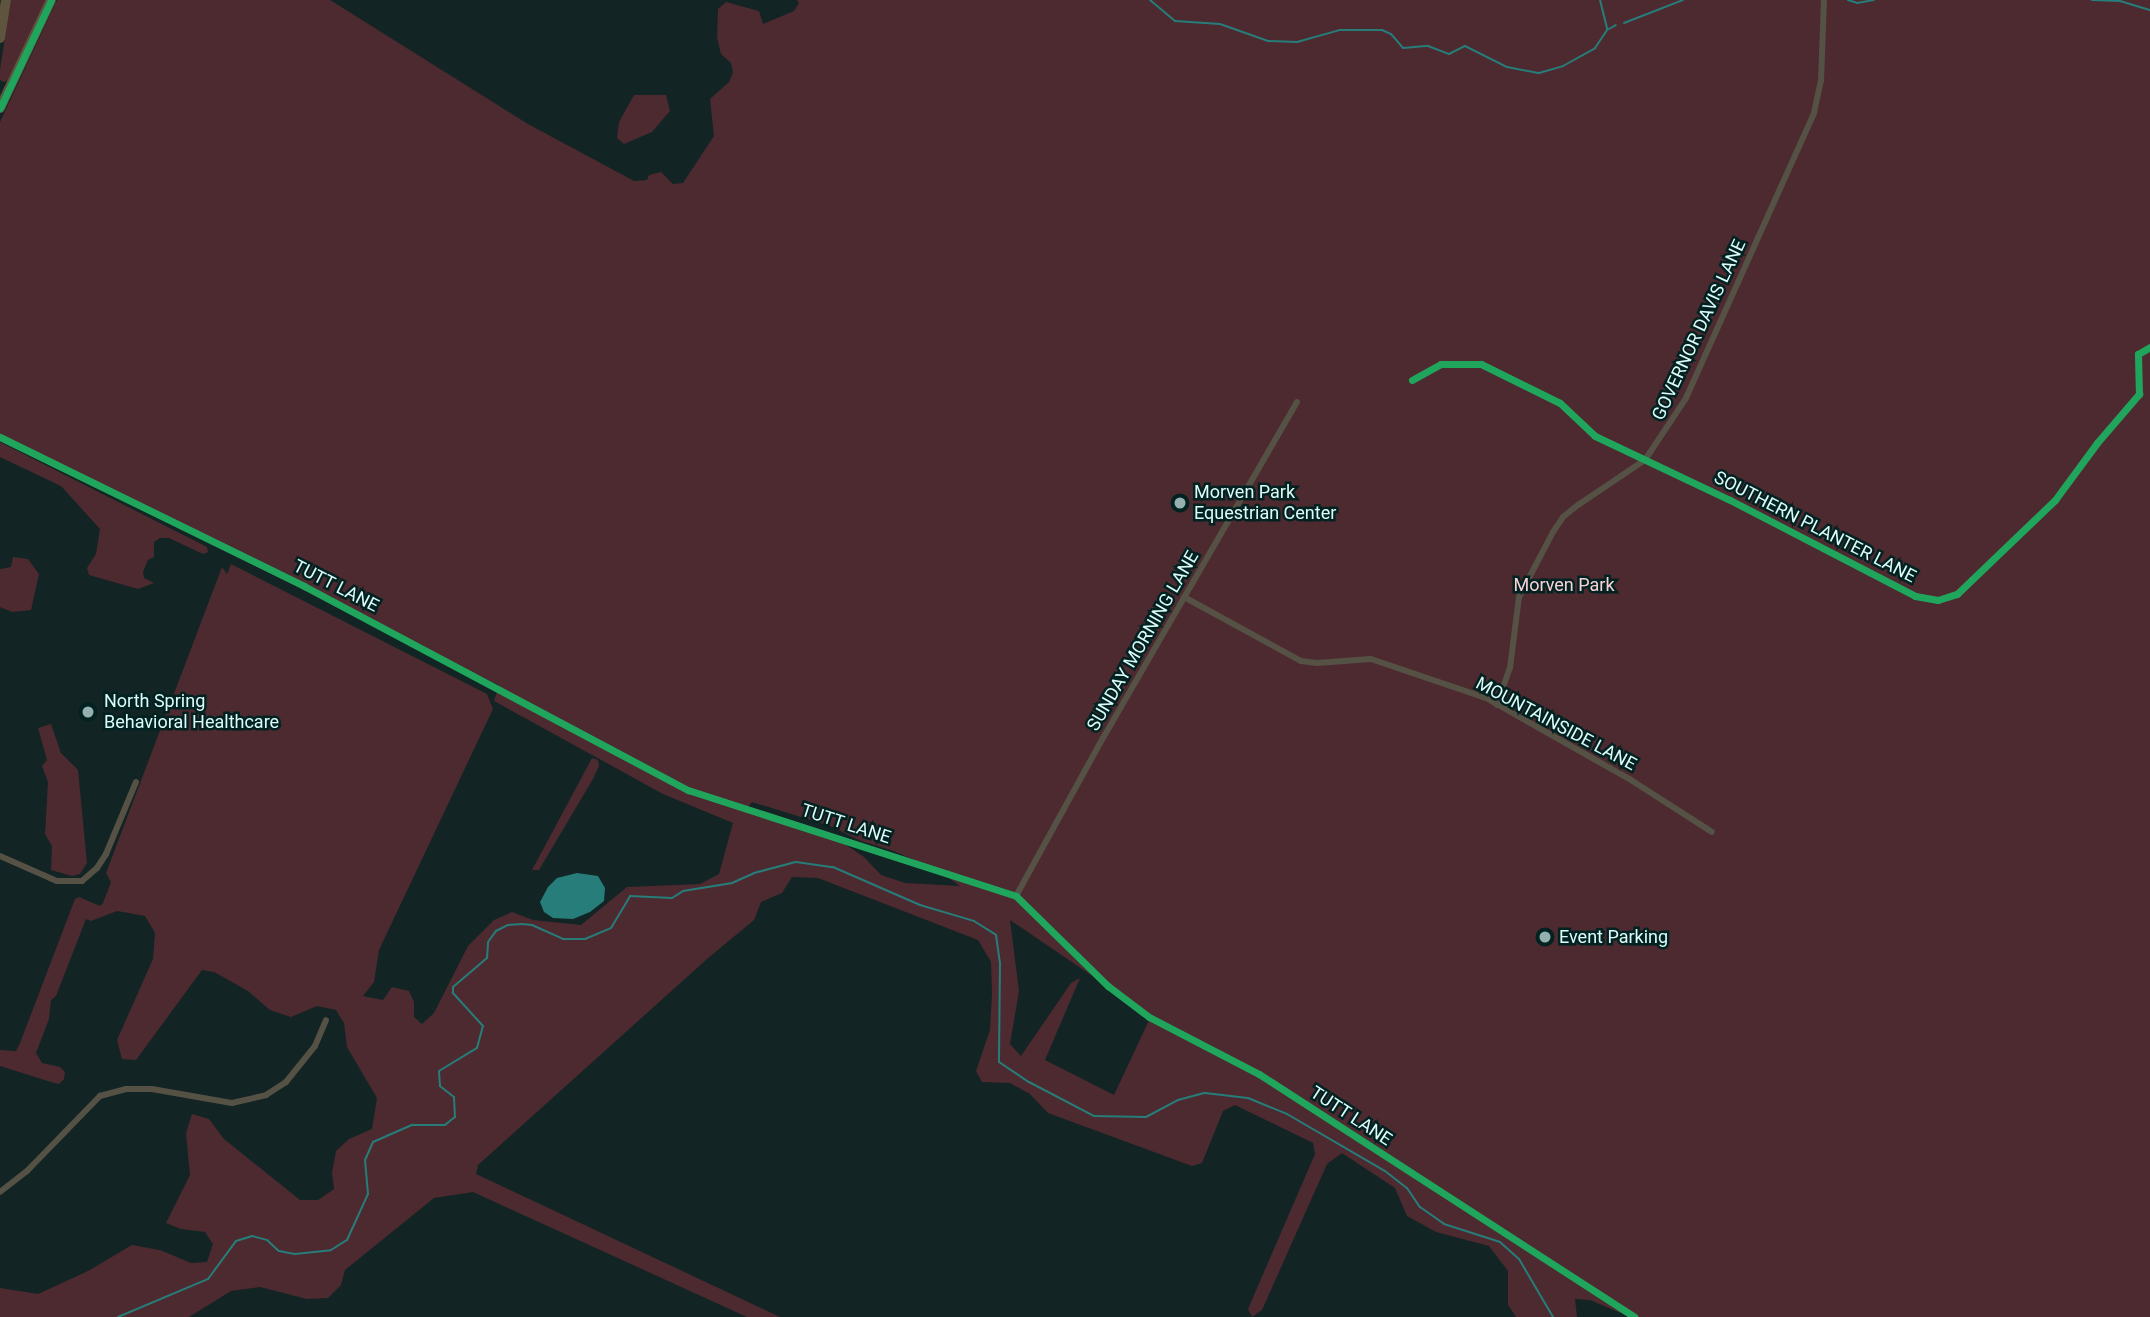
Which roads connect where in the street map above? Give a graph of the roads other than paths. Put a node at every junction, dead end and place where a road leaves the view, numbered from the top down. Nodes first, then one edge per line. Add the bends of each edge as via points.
1 (6, 0) edge
2 (51, 0) edge
3 (1824, 0) edge
4 (0, 38) edge
5 (5, 89) edge
6 (0, 108) edge
7 (2150, 347) edge
8 (1412, 380) dead end
9 (1297, 402) dead end
10 (0, 437) edge
11 (1646, 460) junction
12 (1184, 597) junction
13 (1497, 705) junction
14 (136, 782) dead end
15 (1712, 832) dead end
16 (0, 856) edge
17 (1016, 896) junction
18 (326, 1020) dead end
19 (0, 1192) edge
20 (1634, 1317) edge

1 - 4 highway
2 - 5 highway
3 - 11 street, GOVERNOR DAVIS LANE via 1821,82 1814,113 1686,398
5 - 6 highway
7 - 11 street, SOUTHERN PLANTER LANE via 2138,355 2141,384 2132,406 2097,443 2055,500 1949,598 1915,596
8 - 11 street, SOUTHERN PLANTER LANE via 1441,364 1481,364 1560,403 1595,436
9 - 12 street, SUNDAY MORNING LANE
10 - 17 street, TUTT LANE via 304,586 688,790
11 - 13 street, GOVERNOR DAVIS LANE via 1578,505 1553,532 1519,597 1510,668
12 - 13 street, MOUNTAINSIDE LANE via 1301,661 1371,659 1470,691
12 - 17 street, SUNDAY MORNING LANE
13 - 15 street, MOUNTAINSIDE LANE via 1631,780
14 - 16 street via 106,854 82,881 57,881
17 - 20 street, TUTT LANE via 1108,986 1149,1017 1259,1074
18 - 19 street via 315,1046 285,1082 266,1095 232,1103 152,1089 100,1096 27,1171

